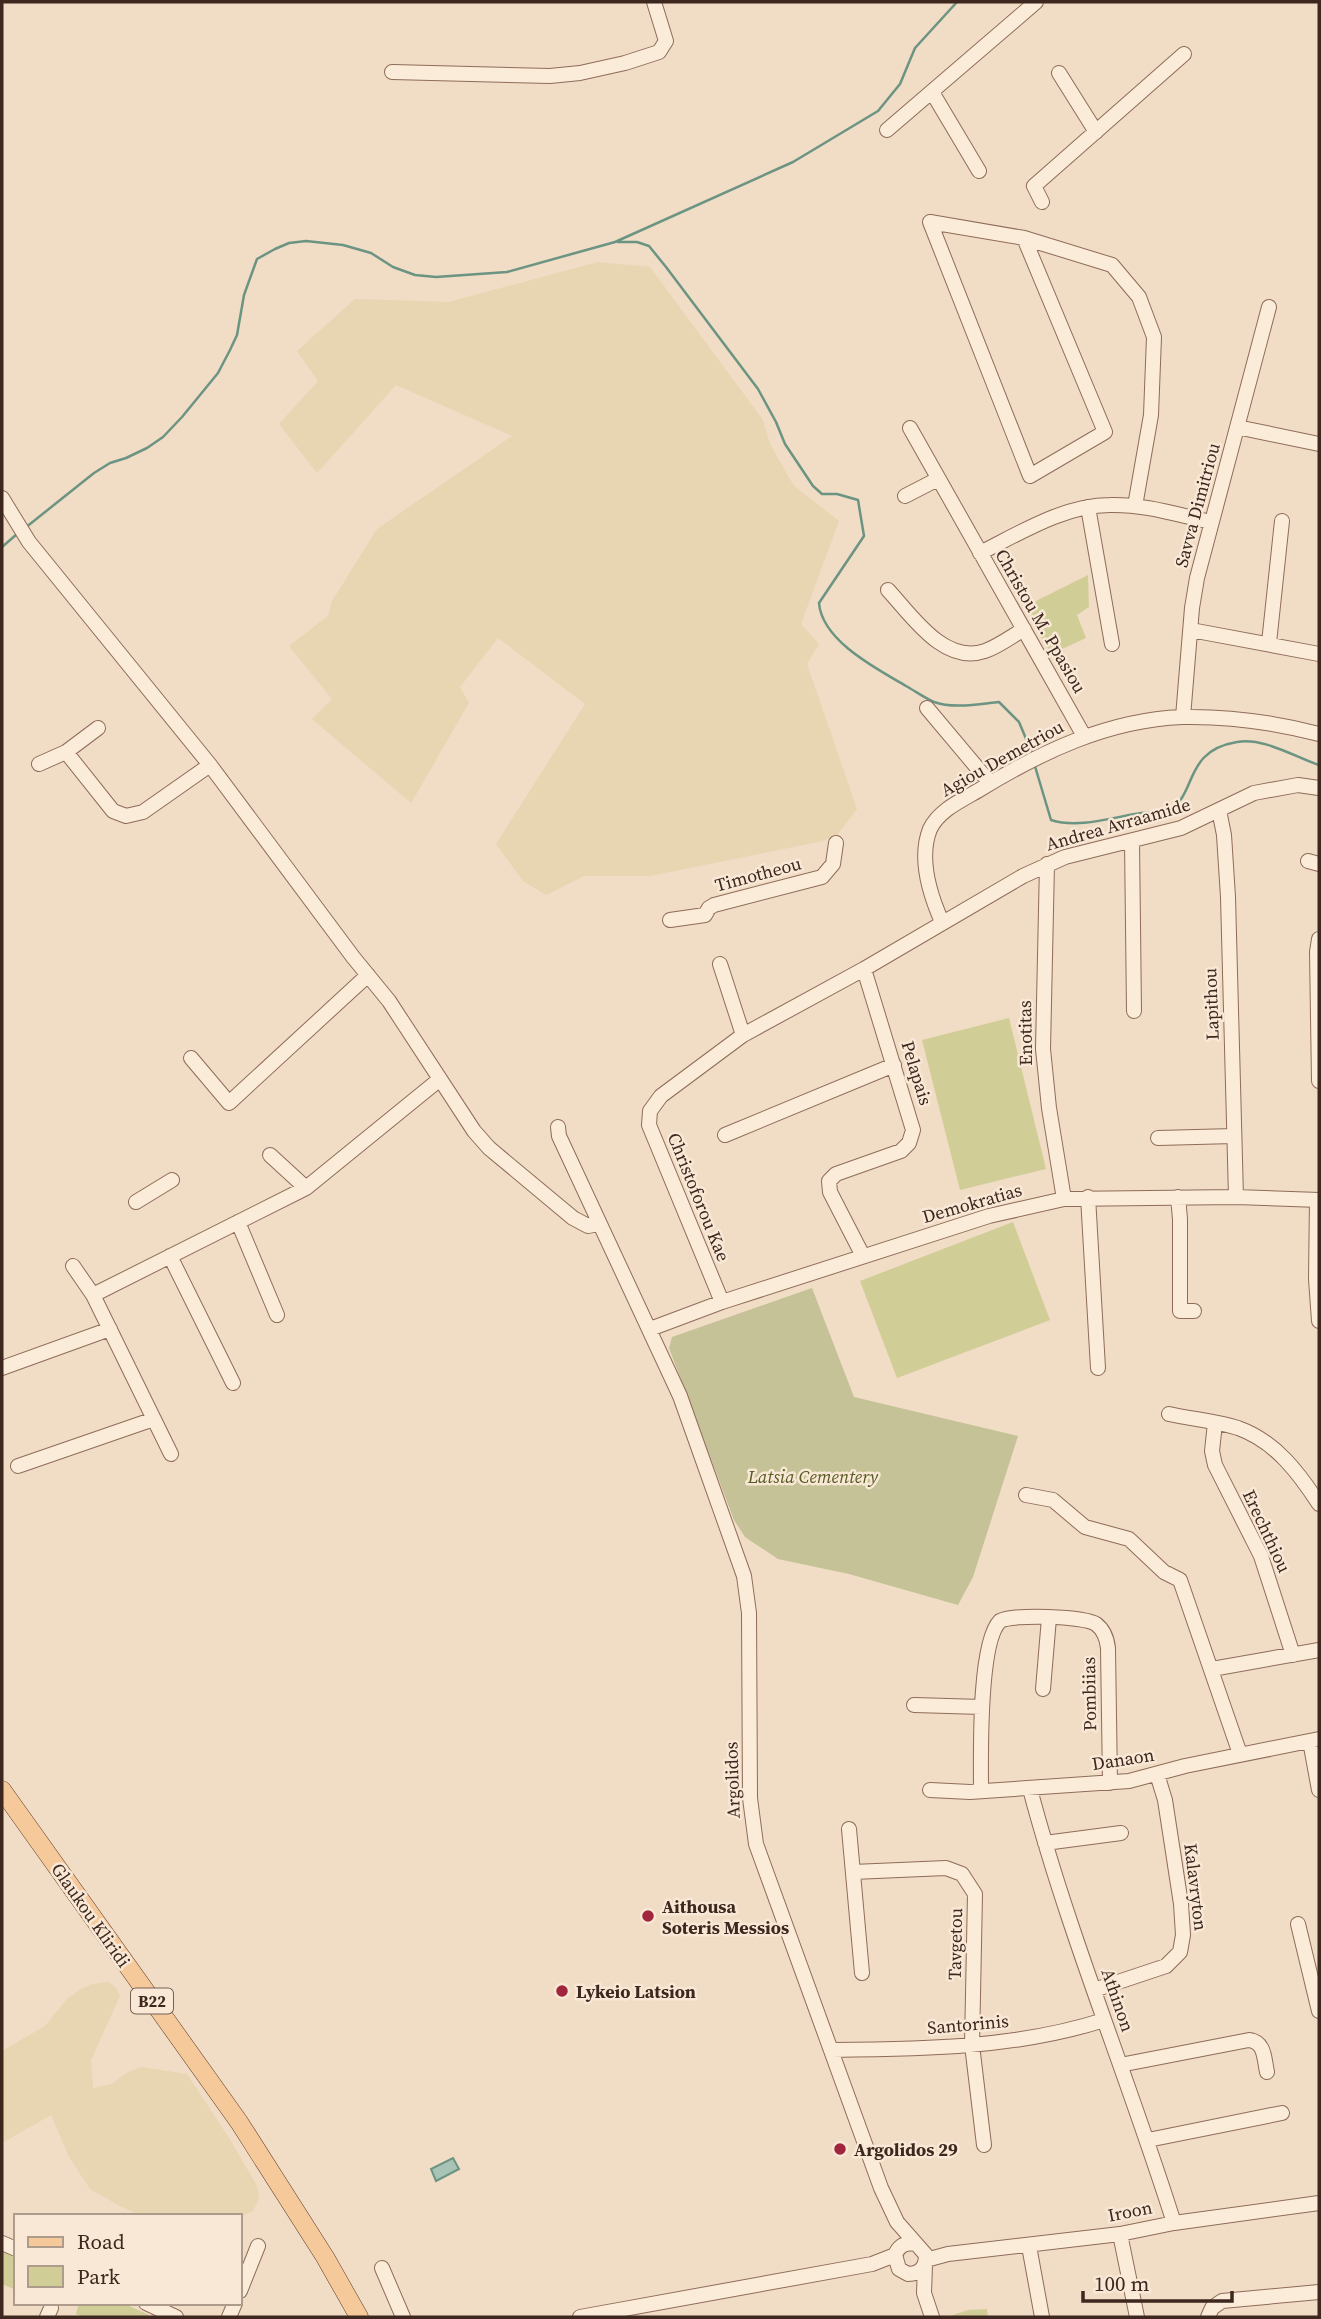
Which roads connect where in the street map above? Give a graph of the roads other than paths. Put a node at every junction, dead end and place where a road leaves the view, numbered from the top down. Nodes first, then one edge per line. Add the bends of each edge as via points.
1 (654, 2) edge
2 (1036, 2) edge
3 (1184, 54) dead end
4 (392, 72) dead end
5 (1059, 73) dead end
6 (932, 92) junction
7 (887, 130) dead end
8 (1096, 132) junction
9 (979, 171) dead end
10 (1042, 202) dead end
11 (1024, 238) junction
12 (1269, 307) dead end
13 (1237, 427) junction
14 (910, 428) dead end
15 (1319, 444) edge
16 (938, 479) junction
17 (905, 496) dead end
18 (2, 498) edge
19 (1135, 506) junction
20 (1088, 507) junction
21 (1282, 521) dead end
22 (1211, 522) junction
23 (980, 552) junction
24 (888, 590) dead end
25 (1024, 629) junction
26 (1191, 630) junction
27 (1269, 643) junction
28 (1112, 644) dead end
29 (1319, 654) edge
30 (928, 708) dead end
31 (1183, 717) junction
32 (98, 728) dead end
33 (1319, 734) edge
34 (1084, 736) junction
35 (66, 752) junction
36 (39, 764) dead end
37 (210, 765) junction
38 (990, 783) junction
39 (1319, 788) edge
40 (1219, 810) junction
41 (1132, 841) junction
42 (836, 843) dead end
43 (1047, 864) junction
44 (670, 920) dead end
45 (943, 922) junction
46 (1319, 939) edge
47 (720, 964) dead end
48 (864, 969) junction
49 (368, 975) junction
50 (1134, 1011) dead end
51 (743, 1035) junction
52 (191, 1058) dead end
53 (894, 1065) junction
54 (440, 1079) junction
55 (1319, 1081) edge
56 (558, 1127) dead end
57 (724, 1135) dead end
58 (1234, 1136) junction
59 (1158, 1138) dead end
60 (270, 1155) dead end
61 (172, 1180) dead end
62 (306, 1188) junction
63 (1178, 1197) junction
64 (1088, 1198) junction
65 (1236, 1198) junction
66 (1064, 1199) junction
67 (1318, 1200) edge
68 (136, 1202) dead end
69 (238, 1222) junction
70 (599, 1224) junction
71 (170, 1256) junction
72 (863, 1256) junction
73 (73, 1266) dead end
74 (1317, 1279) edge
75 (93, 1295) junction
76 (722, 1302) junction
77 (1194, 1311) dead end
78 (277, 1315) dead end
79 (1319, 1321) edge
80 (110, 1329) junction
81 (650, 1329) junction
82 (2, 1368) edge
83 (1098, 1368) dead end
84 (233, 1383) dead end
85 (1168, 1414) dead end
86 (154, 1419) junction
87 (1215, 1423) junction
88 (171, 1454) dead end
89 (18, 1466) dead end
90 (1026, 1495) dead end
91 (1319, 1504) edge
92 (1049, 1618) junction
93 (1319, 1650) edge
94 (1293, 1655) junction
95 (1212, 1669) junction
96 (1043, 1689) dead end
97 (914, 1705) dead end
98 (982, 1707) junction
99 (1315, 1740) edge
100 (1240, 1754) junction
101 (1157, 1774) junction
102 (1110, 1783) junction
103 (1030, 1789) junction
104 (2, 1790) edge
105 (930, 1790) dead end
106 (1319, 1790) edge
107 (981, 1791) junction
108 (849, 1829) dead end
109 (1121, 1833) dead end
110 (1045, 1843) junction
111 (853, 1872) junction
112 (1298, 1924) dead end
113 (862, 1973) dead end
114 (1094, 1990) junction
115 (1319, 2011) edge
116 (1104, 2020) junction
117 (972, 2045) junction
118 (832, 2049) junction
119 (1120, 2065) junction
120 (1267, 2072) dead end
121 (1282, 2113) dead end
122 (1148, 2140) junction
123 (984, 2146) dead end
124 (1319, 2203) edge
125 (298, 2215) junction
126 (1174, 2222) junction
127 (1120, 2234) junction
128 (257, 2246) dead end
129 (1029, 2246) junction
130 (912, 2258) junction
131 (382, 2268) dead end
132 (242, 2286) edge
133 (1319, 2292) edge
134 (159, 2313) edge
135 (176, 2317) edge
136 (349, 2317) edge
137 (359, 2317) edge
138 (403, 2317) edge
139 (580, 2317) edge
140 (932, 2317) edge
141 (1042, 2317) edge
142 (1137, 2317) edge
143 (1208, 2317) edge

1 - 4 street via 666,41 659,52 625,63 550,76
2 - 6 street
3 - 8 street
5 - 8 street
6 - 7 street
6 - 9 street
8 - 10 street via 1034,186
11 - 11 street via 1105,432 1030,476 930,222
11 - 19 street via 1112,265 1139,297 1154,337 1151,415
12 - 13 street, Savva Dimitriou
13 - 15 street
13 - 22 street, Savva Dimitriou
14 - 16 street, Christou M. Ppasiou
16 - 17 street
16 - 23 street, Christou M. Ppasiou
18 - 37 street via 25,537
19 - 20 street
19 - 22 street
20 - 23 street
20 - 28 street
21 - 27 street
22 - 26 street, Savva Dimitriou
23 - 25 street, Christou M. Ppasiou
24 - 25 street via 934,638 957,652 984,652
25 - 34 street, Christou M. Ppasiou
26 - 27 street
26 - 31 street, Savva Dimitriou
27 - 29 street
30 - 38 street
31 - 33 street, Agiou Demetriou
31 - 34 street, Agiou Demetriou
32 - 35 street
34 - 38 street, Agiou Demetriou
35 - 36 street
35 - 37 street via 113,811 126,816 143,813
37 - 49 street
38 - 45 street, Agiou Demetriou via 945,811 931,828 928,880
39 - 40 street, Andrea Avraamide via 1298,785 1265,790
40 - 41 street, Andrea Avraamide via 1181,828
40 - 58 street, Lapithou via 1228,897
41 - 43 street, Andrea Avraamide
41 - 50 street
42 - 44 street, Timotheou via 833,864 822,877 714,905 705,915
43 - 45 street, Andrea Avraamide
43 - 66 street, Enotitas via 1043,1049
45 - 48 street, Andrea Avraamide
46 - 55 street
47 - 51 street
48 - 51 street, Christoforou Kae
48 - 53 street, Pelapais
49 - 52 street via 229,1103
49 - 54 street
51 - 76 street, Christoforou Kae via 667,1091 649,1118
53 - 57 street
53 - 72 street, Pelapais via 913,1124 909,1143 897,1153 836,1174 829,1181 830,1192
54 - 62 street
54 - 70 street via 474,1131 495,1153 578,1222
56 - 70 street, Argolidos
58 - 59 street
58 - 65 street, Lapithou
60 - 62 street
61 - 68 street
62 - 69 street
63 - 64 street, Demokratias
63 - 65 street, Demokratias
63 - 77 street via 1180,1311
64 - 66 street, Demokratias
64 - 83 street
65 - 67 street, Demokratias
66 - 72 street, Demokratias via 989,1216
67 - 74 street
69 - 71 street
69 - 78 street
70 - 81 street, Argolidos
71 - 75 street
71 - 84 street
72 - 76 street, Demokratias
73 - 75 street
74 - 79 street
75 - 80 street
76 - 81 street, Demokratias
80 - 82 street
80 - 86 street
81 - 118 street, Argolidos via 680,1396 744,1576 750,1629 750,1798 755,1837
85 - 87 street
86 - 88 street
86 - 89 street
87 - 91 street via 1244,1430 1271,1446
87 - 94 street, Erechthiou via 1215,1465 1261,1556
90 - 95 street via 1054,1500 1085,1527 1129,1539 1164,1572 1180,1580
92 - 96 street
92 - 98 street, Pombiias via 1009,1617 996,1625
92 - 102 street, Pombiias via 1084,1619 1105,1635
93 - 94 street
94 - 95 street
95 - 100 street
97 - 98 street
98 - 107 street
99 - 100 street, Danaon
99 - 106 street
100 - 101 street, Danaon
101 - 102 street, Danaon
101 - 114 street, Kalavryton via 1181,1904 1183,1945 1167,1966
102 - 103 street, Danaon
103 - 107 street, Danaon
103 - 110 street, Athinon
104 - 125 main road, Glaukou Kliridi / B22 via 239,2122
105 - 107 street, Danaon
108 - 111 street
109 - 110 street
110 - 114 street, Athinon
111 - 113 street
111 - 117 street, Tavgetou via 940,1867 957,1871 969,1883 975,1894
112 - 115 street
114 - 116 street, Athinon
116 - 117 street, Santorinis via 1057,2033
116 - 119 street, Athinon
117 - 118 street, Santorinis
117 - 123 street, Tavgetou
118 - 130 street, Argolidos via 872,2164
119 - 120 street via 1252,2040 1261,2045
119 - 122 street, Athinon
121 - 122 street
122 - 126 street, Athinon
124 - 126 street, Iroon
125 - 136 main road, Glaukou Kliridi / B22
125 - 137 main road, Glaukou Kliridi / B22
126 - 127 street, Iroon
127 - 129 street, Iroon
127 - 142 street
128 - 132 street
129 - 130 street, Iroon
129 - 141 street
130 - 139 street, Iroon
130 - 140 street, Argolidos
131 - 138 street
133 - 143 street via 1222,2301
134 - 135 street

